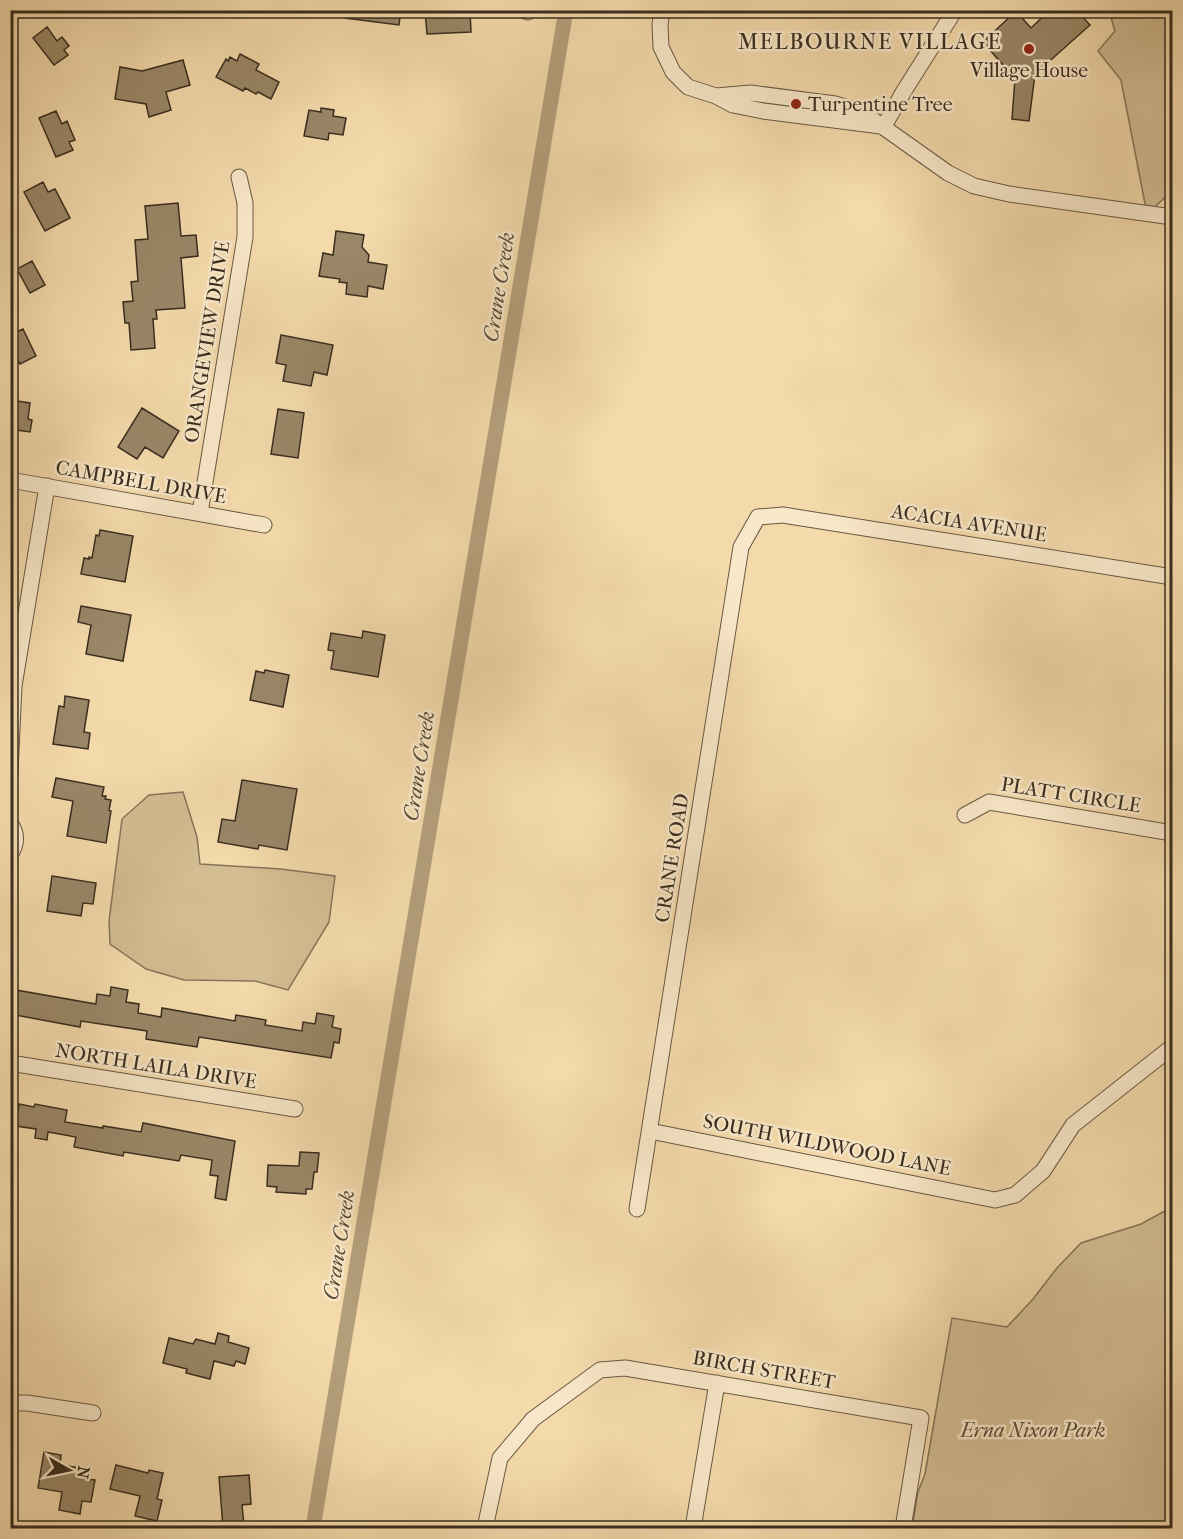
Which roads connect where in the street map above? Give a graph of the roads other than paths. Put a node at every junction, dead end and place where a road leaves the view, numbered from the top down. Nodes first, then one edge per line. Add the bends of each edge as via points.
1 (662, 10) edge
2 (955, 10) edge
3 (884, 126) junction
4 (238, 177) dead end
5 (1173, 217) edge
6 (10, 480) edge
7 (47, 486) junction
8 (200, 513) junction
9 (758, 518) joint
10 (264, 525) dead end
11 (1173, 577) edge
12 (10, 772) edge
13 (966, 815) dead end
14 (10, 823) edge
15 (1173, 833) edge
16 (10, 855) edge
17 (1173, 1047) edge
18 (10, 1063) edge
19 (295, 1109) dead end
20 (650, 1131) junction
21 (637, 1209) dead end
22 (717, 1383) junction
23 (10, 1402) edge
24 (93, 1413) dead end
25 (484, 1528) edge
26 (693, 1528) edge
27 (903, 1528) edge

1 - 3 street via 661,47 673,72 688,87 733,105 763,111
2 - 3 street
3 - 5 street via 948,173 974,186
4 - 8 street, ORANGEVIEW DRIVE via 245,203 245,237
6 - 7 street, CAMPBELL DRIVE
7 - 8 street, CAMPBELL DRIVE
7 - 12 street via 14,686
8 - 10 street, CAMPBELL DRIVE
9 - 11 street, ACACIA AVENUE via 783,515
9 - 20 street, CRANE ROAD via 741,547
13 - 15 street, PLATT CIRCLE via 989,802
14 - 16 street via 16,840
17 - 20 street, SOUTH WILDWOOD LANE via 1073,1125 1042,1171 1015,1195 995,1200
18 - 19 street, NORTH LAILA DRIVE
20 - 21 street, CRANE ROAD
22 - 25 street, BIRCH STREET via 625,1368 600,1370 533,1419 500,1458
22 - 26 street
22 - 27 street, BIRCH STREET via 921,1418
23 - 24 street

